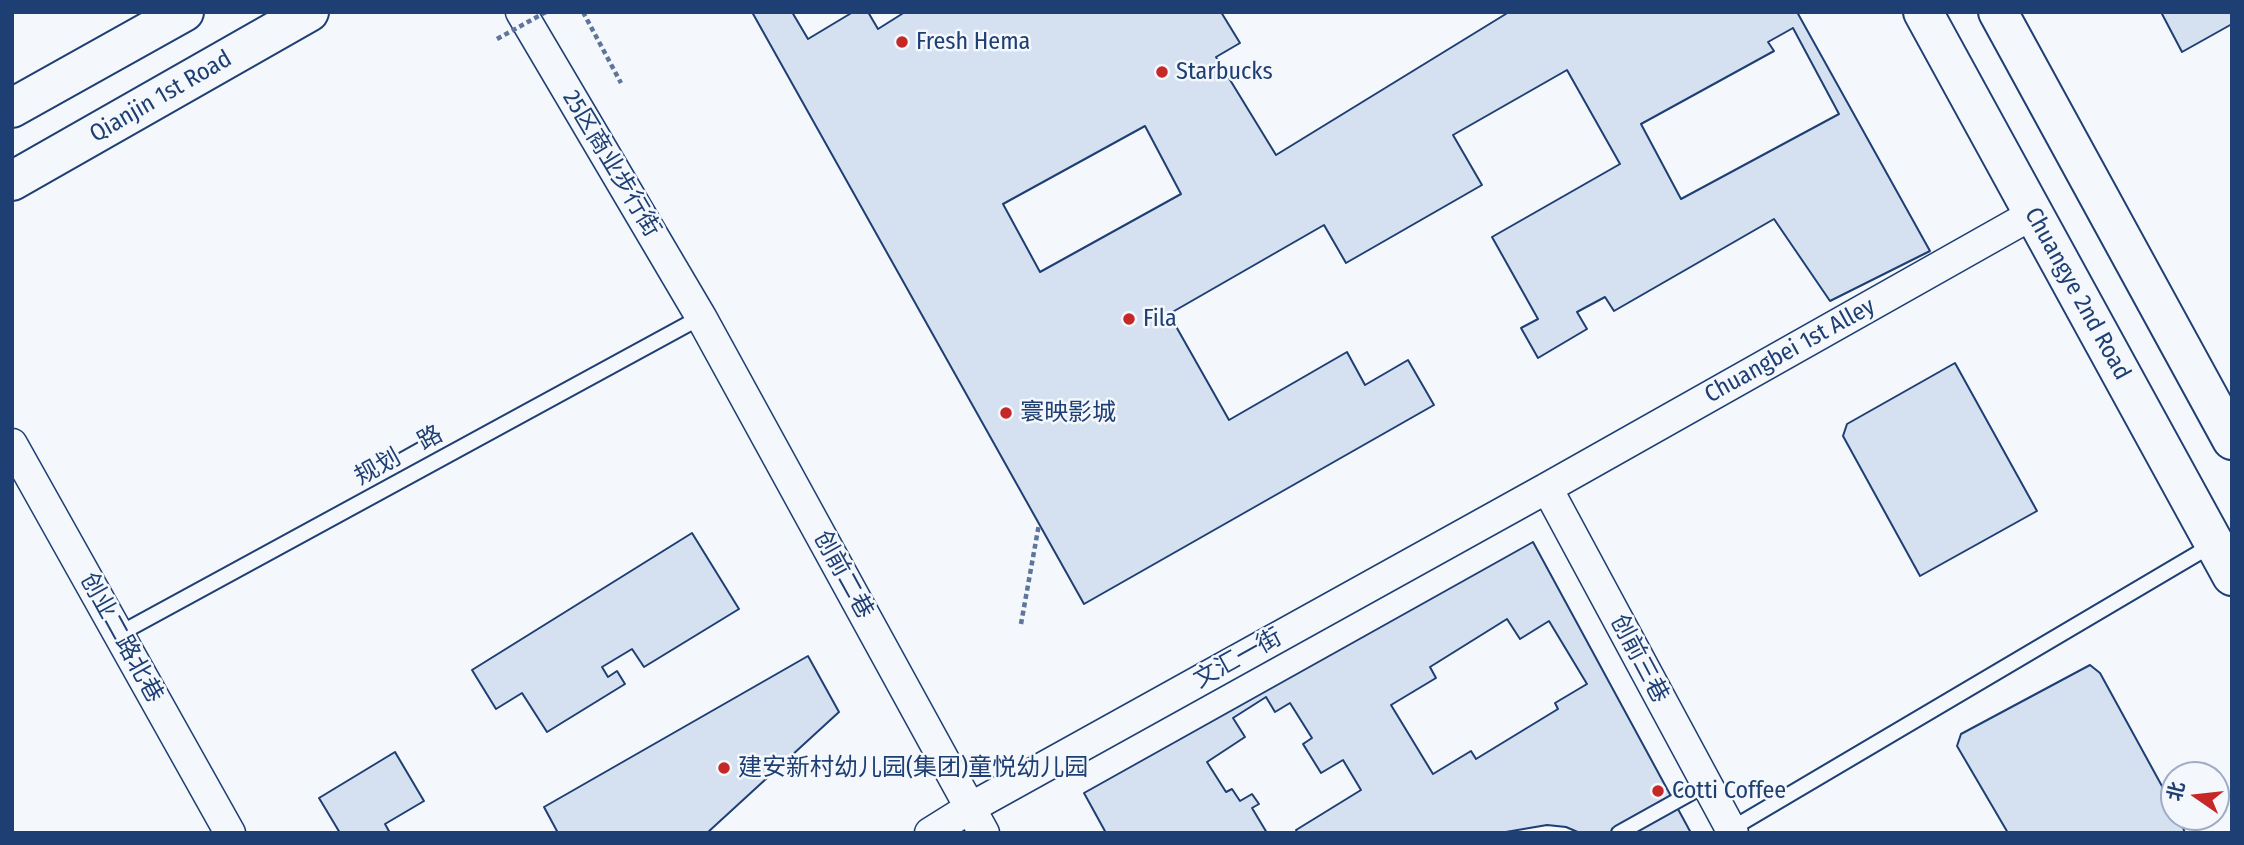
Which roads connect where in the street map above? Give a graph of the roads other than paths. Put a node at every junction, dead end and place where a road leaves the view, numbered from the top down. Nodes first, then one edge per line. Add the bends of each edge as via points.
1 (184, 12) edge
2 (309, 12) edge
3 (521, 12) edge
4 (1923, 12) edge
5 (1998, 12) edge
6 (12, 108) edge
7 (12, 181) edge
8 (2033, 214) junction
9 (701, 317) junction
10 (2232, 440) edge
11 (12, 444) edge
12 (1547, 488) junction
13 (2223, 560) edge
14 (119, 634) junction
15 (1707, 784) junction
16 (977, 820) edge
17 (1732, 831) edge
18 (230, 833) edge
19 (930, 833) edge
20 (1619, 833) edge

1 - 6 main road
2 - 7 main road, Qianjin 1st Road
3 - 9 street, 25区商业步行街
4 - 8 main road, Chuangye 2nd Road
5 - 10 main road
8 - 12 street, Chuangbei 1st Alley
8 - 13 main road, Chuangye 2nd Road
9 - 14 lane, 规划一路
9 - 16 street, 创前二巷
11 - 14 street, 创业二路北巷
12 - 15 street, 创前三巷
12 - 16 street, 文汇一街
13 - 17 lane
14 - 18 street, 创业二路北巷
15 - 17 street, 创前三巷
15 - 20 lane
16 - 19 street, 文汇一街

